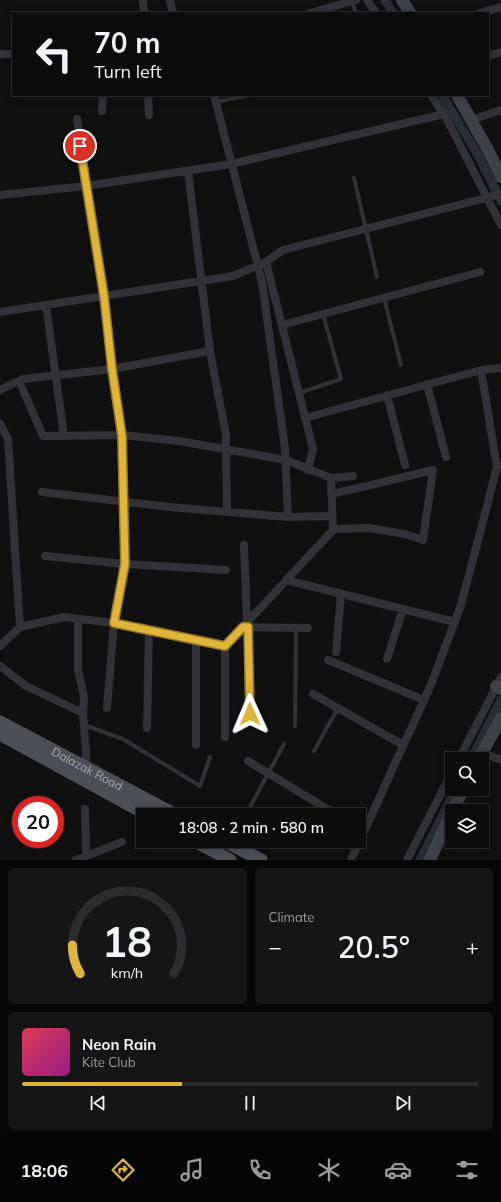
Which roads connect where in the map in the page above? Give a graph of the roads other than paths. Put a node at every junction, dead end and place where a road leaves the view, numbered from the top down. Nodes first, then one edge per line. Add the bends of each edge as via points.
1 (170, 0) edge
2 (367, 0) edge
3 (402, 0) edge
4 (143, 1) edge
5 (354, 1) edge
6 (341, 2) edge
7 (501, 7) edge
8 (332, 10) edge
9 (144, 12) edge
10 (173, 12) edge
11 (317, 12) edge
12 (356, 12) edge
13 (375, 12) edge
14 (409, 12) edge
15 (484, 12) edge
16 (501, 52) edge
17 (0, 54) edge
18 (12, 54) edge
19 (489, 56) edge
20 (103, 96) edge
21 (148, 96) edge
22 (238, 96) edge
23 (432, 96) edge
24 (458, 96) edge
25 (215, 98) edge
26 (501, 110) edge
27 (102, 111) dead end
28 (444, 114) junction
29 (149, 115) dead end
30 (76, 119) dead end
31 (471, 120) junction
32 (231, 164) junction
33 (188, 171) junction
34 (501, 177) edge
35 (354, 178) dead end
36 (86, 186) junction
37 (501, 194) edge
38 (0, 195) edge
39 (489, 198) junction
40 (501, 225) edge
41 (366, 229) junction
42 (263, 264) junction
43 (480, 272) dead end
44 (377, 277) dead end
45 (202, 281) junction
46 (104, 296) junction
47 (384, 297) junction
48 (46, 305) junction
49 (0, 312) edge
50 (323, 314) junction
51 (282, 325) junction
52 (210, 351) junction
53 (402, 365) dead end
54 (501, 368) edge
55 (112, 369) junction
56 (481, 370) junction
57 (55, 375) junction
58 (19, 381) junction
59 (428, 384) junction
60 (0, 390) edge
61 (299, 393) junction
62 (387, 395) junction
63 (306, 418) junction
64 (0, 424) edge
65 (64, 436) junction
66 (122, 436) junction
67 (226, 449) junction
68 (446, 457) dead end
69 (286, 460) junction
70 (405, 465) dead end
71 (308, 470) junction
72 (353, 476) dead end
73 (331, 478) junction
74 (42, 492) dead end
75 (331, 494) junction
76 (123, 500) junction
77 (227, 512) junction
78 (332, 516) junction
79 (288, 517) junction
80 (333, 529) junction
81 (244, 545) dead end
82 (45, 556) dead end
83 (125, 564) junction
84 (226, 570) dead end
85 (286, 580) junction
86 (341, 594) junction
87 (403, 609) junction
88 (78, 619) junction
89 (455, 622) junction
90 (114, 623) junction
91 (246, 626) junction
92 (20, 627) junction
93 (296, 628) junction
94 (308, 628) dead end
95 (150, 630) junction
96 (196, 640) junction
97 (0, 646) edge
98 (225, 646) junction
99 (336, 652) dead end
100 (387, 659) dead end
101 (328, 660) dead end
102 (0, 666) edge
103 (499, 684) edge
104 (313, 694) dead end
105 (424, 700) junction
106 (107, 708) dead end
107 (338, 708) junction
108 (83, 713) junction
109 (250, 714) dead end
110 (501, 718) edge
111 (0, 722) edge
112 (84, 725) junction
113 (295, 726) dead end
114 (147, 728) dead end
115 (0, 734) edge
116 (225, 737) dead end
117 (284, 744) dead end
118 (403, 744) junction
119 (196, 745) dead end
120 (314, 751) dead end
121 (463, 752) edge
122 (483, 752) edge
123 (210, 757) dead end
124 (489, 758) edge
125 (501, 760) edge
126 (248, 761) dead end
127 (83, 770) junction
128 (268, 774) junction
129 (445, 786) edge
130 (84, 808) dead end
131 (138, 808) edge
132 (162, 808) edge
133 (250, 808) edge
134 (325, 808) edge
135 (366, 820) edge
136 (445, 827) edge
137 (122, 842) dead end
138 (205, 848) edge
139 (238, 848) edge
140 (355, 848) edge
141 (86, 856) junction
142 (217, 857) edge
143 (76, 860) edge
144 (230, 860) edge
145 (260, 860) edge
146 (351, 860) edge
147 (407, 860) edge
148 (430, 860) edge

1 - 10 street
2 - 13 street
3 - 14 main road
4 - 9 street
5 - 6 street
5 - 12 lane
6 - 8 street
7 - 15 street
8 - 11 street
16 - 19 street
17 - 18 street
20 - 27 street
21 - 29 street
22 - 25 lane
23 - 28 street
24 - 31 main road
25 - 32 street
26 - 31 street
28 - 32 street
28 - 39 street
30 - 36 street
31 - 34 main road
32 - 33 street
32 - 42 street
33 - 36 street
33 - 45 street
35 - 41 lane
36 - 38 street
36 - 46 street
37 - 39 street
39 - 40 street
39 - 41 street
41 - 42 street via 283,250
41 - 44 lane
42 - 45 street via 233,276
42 - 51 street
42 - 69 street
43 - 47 street
45 - 46 street
45 - 52 street
46 - 48 street
46 - 55 street
47 - 50 street
47 - 53 lane
48 - 49 street
48 - 57 street
50 - 51 street
50 - 61 lane via 341,379
51 - 61 street
52 - 55 street
52 - 67 street via 226,435
54 - 56 street
55 - 57 street
55 - 66 street
56 - 59 street
56 - 89 street via 497,467
57 - 58 street
57 - 65 street
58 - 60 street
58 - 65 street via 43,436
59 - 62 street
59 - 68 street
61 - 63 street
62 - 63 street
62 - 70 street
63 - 71 street via 313,449
64 - 92 street via 8,439
65 - 66 street
66 - 67 street via 179,441
66 - 76 street
67 - 69 street
67 - 77 street
69 - 71 street
69 - 79 street
71 - 73 street
72 - 73 street
73 - 75 street
74 - 76 street
75 - 78 street
75 - 80 street via 433,470 423,540 369,528
76 - 77 street
76 - 83 street
77 - 79 street
78 - 79 street
78 - 80 street
80 - 85 street
81 - 91 street
82 - 83 street
83 - 84 street
83 - 90 street
85 - 86 street
85 - 91 street
86 - 87 street
86 - 99 street
87 - 89 street
87 - 100 street
88 - 90 street
88 - 92 street via 64,617
88 - 108 street via 78,669 84,697
89 - 105 street
90 - 95 street
90 - 106 street
91 - 93 street
91 - 98 street
91 - 109 lane
92 - 97 street
93 - 94 street
93 - 113 lane
95 - 96 street
95 - 114 street
96 - 98 street
96 - 119 street
98 - 116 street
101 - 105 street
102 - 108 street via 26,686
103 - 121 street
104 - 107 street
105 - 118 street
107 - 118 street
107 - 120 lane
108 - 112 street
110 - 122 main road
111 - 127 main road, Dalazak Road
112 - 123 lane via 123,739 200,786
112 - 127 street
115 - 127 main road, Dalazak Road
117 - 128 lane
118 - 135 street
124 - 125 street
126 - 128 street
127 - 131 main road, Dalazak Road
127 - 132 main road, Dalazak Road
128 - 133 lane
128 - 134 street
129 - 147 street
130 - 141 street
136 - 148 main road
137 - 141 street
138 - 142 main road
139 - 145 main road
140 - 146 street
141 - 143 street
142 - 144 main road

